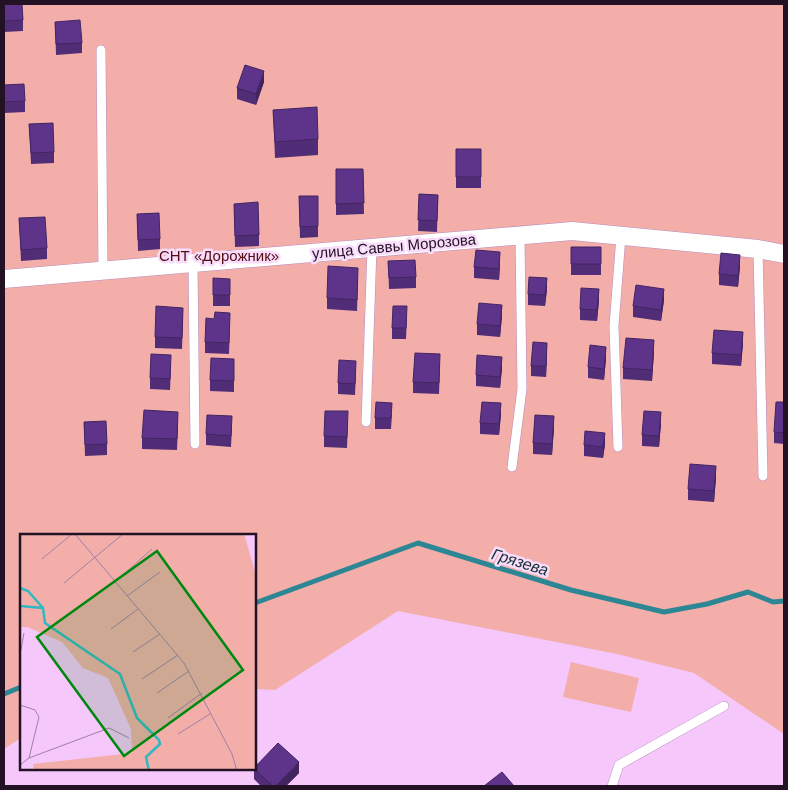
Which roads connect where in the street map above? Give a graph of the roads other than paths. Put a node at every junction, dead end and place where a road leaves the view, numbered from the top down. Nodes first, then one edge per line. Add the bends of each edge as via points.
1 (101, 50) dead end
2 (520, 236) junction
3 (621, 236) junction
4 (372, 248) junction
5 (758, 249) junction
6 (784, 254) edge
7 (192, 263) junction
8 (103, 270) junction
9 (4, 272) edge
10 (4, 279) edge
11 (366, 422) dead end
12 (195, 444) dead end
13 (618, 447) dead end
14 (512, 467) dead end
15 (763, 476) dead end
16 (724, 706) dead end
17 (612, 786) edge

1 - 8 lane
2 - 3 street, улица Саввы Морозова via 572,231
2 - 4 street, улица Саввы Морозова
2 - 14 lane via 522,390
3 - 5 street, улица Саввы Морозова
3 - 13 lane via 614,326
4 - 7 street, улица Саввы Морозова
4 - 11 lane
5 - 6 street, улица Саввы Морозова
5 - 15 lane
7 - 8 street, улица Саввы Морозова
7 - 12 lane
8 - 10 street, улица Саввы Морозова
9 - 10 lane
16 - 17 lane via 619,765

